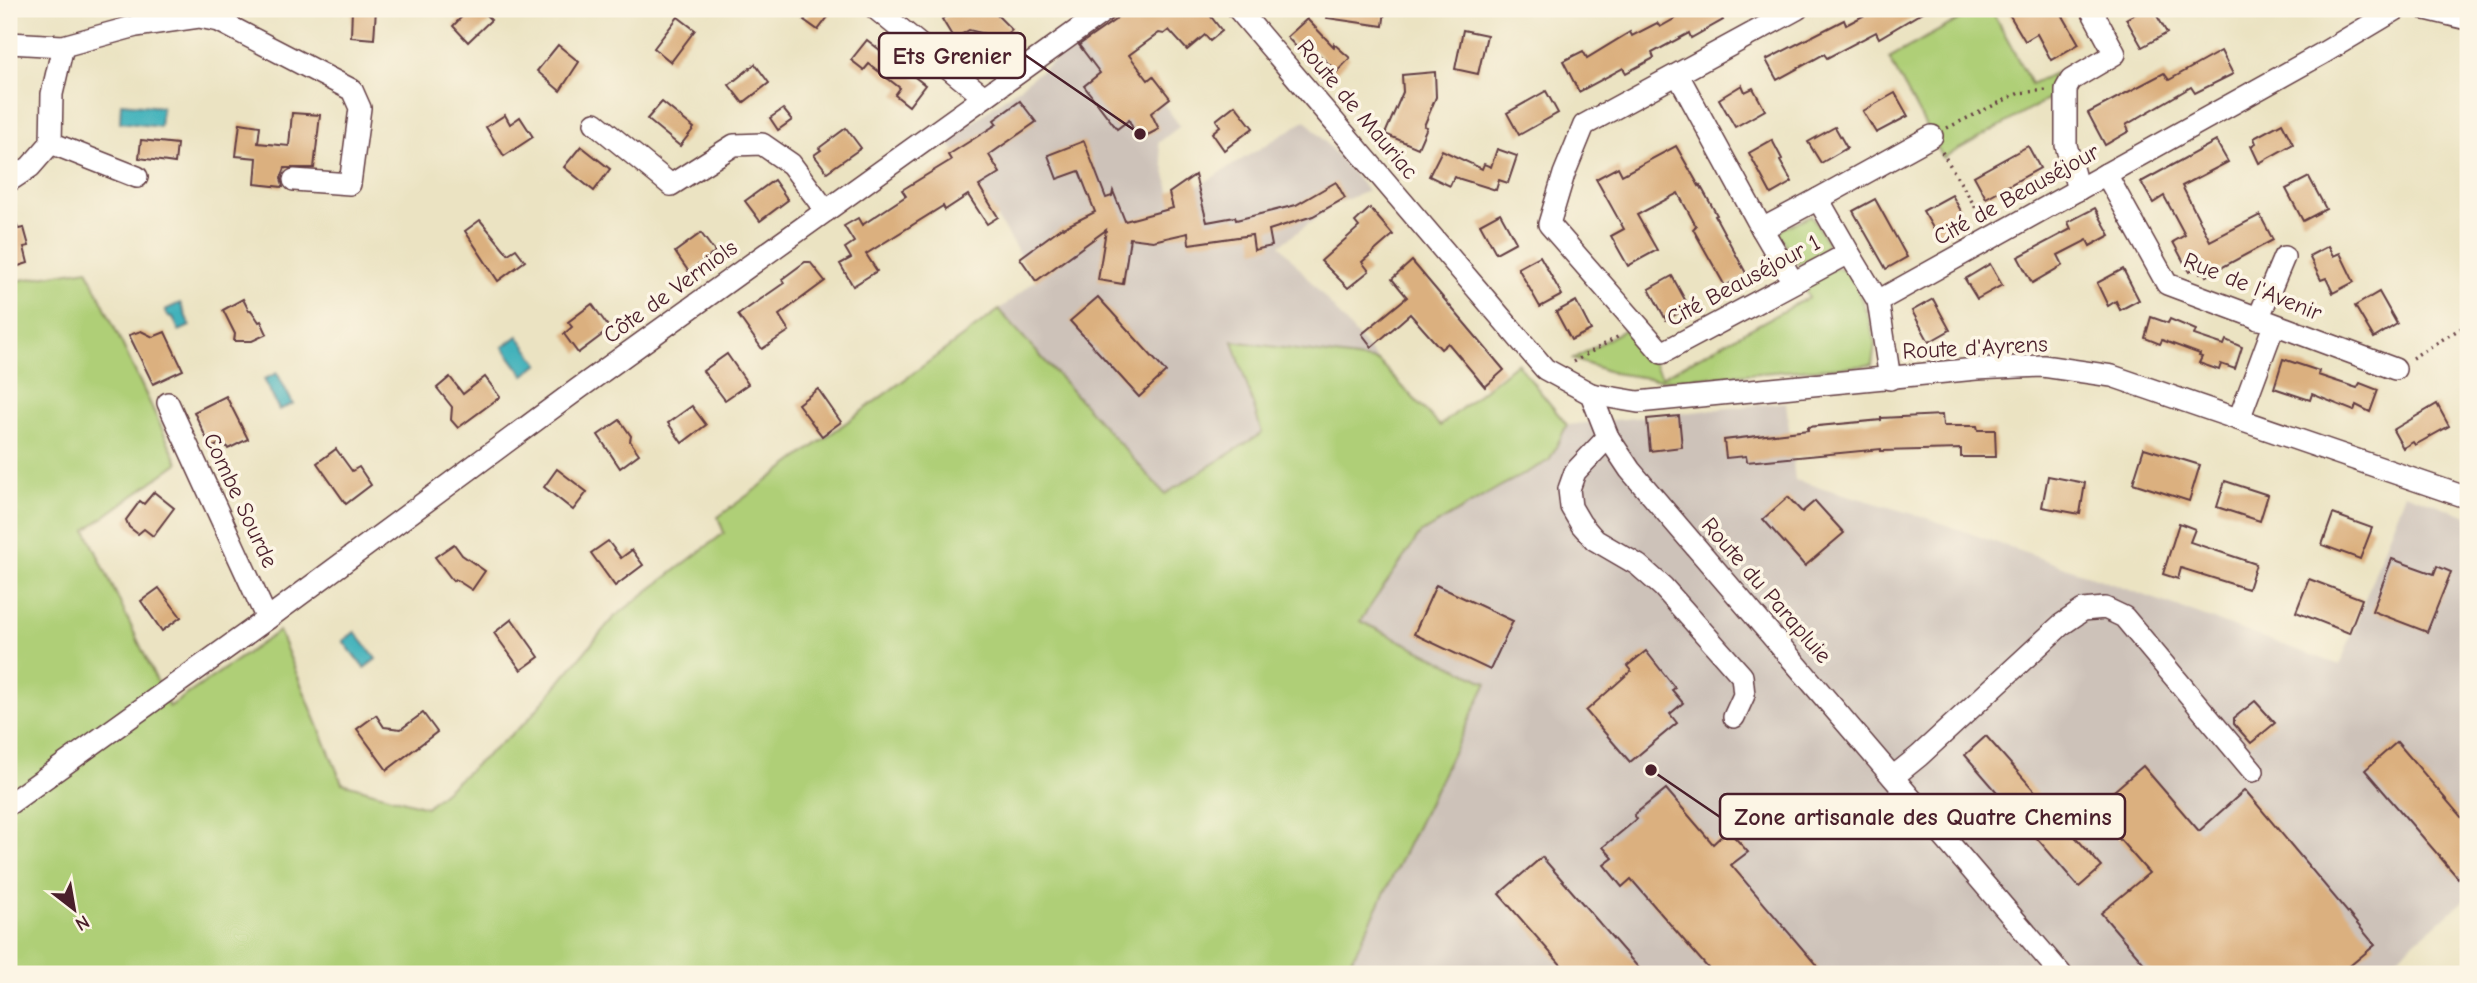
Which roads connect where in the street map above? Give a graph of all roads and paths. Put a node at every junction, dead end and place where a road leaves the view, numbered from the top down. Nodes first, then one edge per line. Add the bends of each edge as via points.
1 (876, 9) edge
2 (1107, 9) edge
3 (1238, 9) edge
4 (1797, 9) edge
5 (2091, 9) edge
6 (2397, 9) edge
7 (2426, 9) edge
8 (2468, 19) edge
9 (9, 43) edge
10 (63, 46) junction
11 (1678, 75) junction
12 (2066, 89) junction
13 (984, 97) junction
14 (595, 123) dead end
15 (1932, 136) junction
16 (51, 143) junction
17 (2106, 174) junction
18 (137, 177) dead end
19 (294, 180) dead end
20 (9, 181) edge
21 (2078, 190) junction
22 (1818, 199) junction
23 (826, 211) junction
24 (1762, 229) junction
25 (1993, 237) junction
26 (1849, 253) junction
27 (2284, 257) dead end
28 (1793, 282) junction
29 (1878, 301) junction
30 (2266, 322) junction
31 (2468, 324) edge
32 (1639, 326) junction
33 (2395, 369) joint
34 (1555, 374) junction
35 (1890, 379) junction
36 (1591, 394) junction
37 (168, 403) dead end
38 (2239, 419) junction
39 (1608, 437) junction
40 (2468, 498) edge
41 (267, 619) junction
42 (1734, 717) dead end
43 (2253, 771) dead end
44 (1893, 777) junction
45 (9, 804) edge
46 (2061, 974) edge

1 - 13 street
2 - 13 street, Côte de Verniols
3 - 34 street, Route de Mauriac via 1545,369
4 - 11 street, Cité Beauséjour 1
5 - 12 street via 2115,54 2070,79
6 - 17 street, Cité de Beauséjour
7 - 8 street
9 - 10 street
10 - 16 street via 52,94
10 - 19 street via 136,26 219,20 352,90 360,108 350,184
11 - 24 street
11 - 32 street, Cité Beauséjour 1 via 1584,125 1549,224
12 - 15 path via 2019,93
12 - 21 street via 2066,145
13 - 23 street, Côte de Verniols
14 - 23 street via 671,185 734,145 762,144 791,164
15 - 22 street
15 - 25 path
16 - 18 street
16 - 20 street via 30,167
17 - 21 street, Cité de Beauséjour
17 - 30 street, Rue de l'Avenir via 2167,284
21 - 25 street, Cité de Beauséjour
22 - 24 street
22 - 26 street
23 - 41 street, Côte de Verniols
24 - 28 street
25 - 29 street, Cité de Beauséjour
26 - 28 street, Cité Beauséjour 1
26 - 29 street, Cité Beauséjour 1
27 - 30 street
28 - 32 street, Cité Beauséjour 1 via 1662,352
29 - 35 street
30 - 33 street, Rue de l'Avenir
30 - 38 street
31 - 33 path
32 - 34 path
34 - 36 street
35 - 36 street, Route d'Ayrens via 1638,402
35 - 38 street, Route d'Ayrens via 2043,366 2112,376
36 - 39 street, Route du Parapluie
37 - 41 street, Combe Sourde
38 - 40 street, Route d'Ayrens
39 - 42 street via 1575,472 1569,489 1571,507 1595,540 1663,587 1742,676 1744,695
39 - 44 street, Route du Parapluie via 1639,481
41 - 45 street, Côte de Verniols
43 - 44 street via 2135,629 2124,617 2105,608 2083,610 2061,625
44 - 46 street, Route du Parapluie

